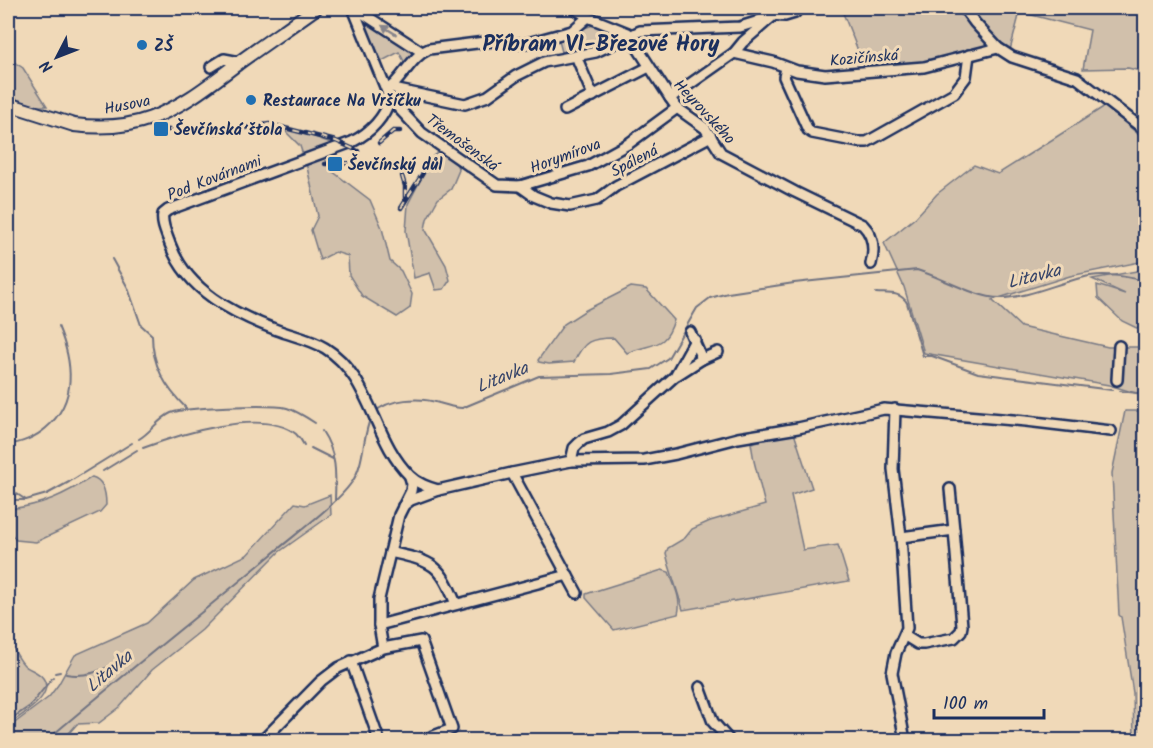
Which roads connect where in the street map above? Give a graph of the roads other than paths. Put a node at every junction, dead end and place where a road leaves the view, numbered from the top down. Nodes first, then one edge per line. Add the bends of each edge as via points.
1 (316, 8) edge
2 (574, 8) edge
3 (964, 8) edge
4 (354, 9) edge
5 (776, 12) edge
6 (795, 13) dead end
7 (588, 16) junction
8 (632, 36) junction
9 (998, 48) junction
10 (422, 52) junction
11 (734, 53) junction
12 (969, 55) junction
13 (576, 56) junction
14 (240, 62) junction
15 (211, 67) dead end
16 (649, 67) junction
17 (786, 68) junction
18 (390, 92) junction
19 (593, 96) junction
20 (670, 98) junction
21 (8, 104) edge
22 (677, 108) junction
23 (565, 110) dead end
24 (1146, 131) edge
25 (711, 136) junction
26 (520, 186) junction
27 (570, 206) joint
28 (871, 264) dead end
29 (1119, 345) dead end
30 (718, 352) dead end
31 (702, 359) junction
32 (675, 376) junction
33 (1117, 380) dead end
34 (895, 409) junction
35 (1111, 431) dead end
36 (571, 461) junction
37 (512, 473) junction
38 (410, 477) junction
39 (950, 489) dead end
40 (438, 490) junction
41 (404, 506) junction
42 (954, 530) junction
43 (901, 537) junction
44 (390, 552) junction
45 (568, 574) junction
46 (577, 593) dead end
47 (456, 604) junction
48 (379, 625) junction
49 (905, 636) junction
50 (383, 648) junction
51 (351, 661) junction
52 (700, 687) dead end
53 (452, 729) junction
54 (263, 741) edge
55 (379, 741) edge
56 (423, 741) edge
57 (456, 741) edge
58 (729, 741) edge
59 (905, 741) edge

1 - 14 main road, Husova
2 - 7 street
3 - 9 street
10 -> 4 street
4 - 18 street, Třemošenská
5 - 6 street
5 - 8 street via 740,27 640,31
5 - 11 street
7 - 8 street
7 - 10 street via 572,31 524,44 493,41
8 - 13 street
8 - 16 street, Heyrovského
9 - 12 street, Kozičínská
9 - 24 street via 1012,57 1077,78
10 - 18 street
11 - 17 street, Kozičínská
11 - 20 street
12 - 17 street, Kozičínská via 924,67 842,75
12 - 17 street via 966,77 954,93 867,142 808,130 784,77
13 - 18 street via 529,68 488,96 465,104 398,90
13 - 19 street
14 - 15 street, Husova via 224,59
14 - 21 main road, Husova via 165,112 132,123 74,125
16 - 19 street
16 - 20 street, Heyrovského
18 - 26 street, Třemošenská via 422,133 447,152 497,185
18 - 38 street, Pod Kovárnami via 380,121 352,142 168,210 162,217 173,251 204,292 254,321 323,346 334,354 360,389 394,456
19 - 23 street
20 - 22 street, Heyrovského
22 - 25 street, Heyrovského
22 - 26 street, Horymírova via 606,158
25 - 27 street, Spálená via 597,200
25 - 28 street, Heyrovského via 721,153 868,229 873,241
26 - 27 street, Třemošenská via 551,203
29 - 33 street
30 - 31 street
31 - 32 street
31 - 32 street via 693,336
32 - 36 street via 615,429 579,443
34 - 35 street
34 - 36 street via 738,438 676,454
34 - 43 street via 893,469
36 - 37 street
37 - 40 street
37 - 45 street
38 - 40 street
38 - 41 street via 411,491
39 - 42 street
40 - 41 street
41 - 44 street
42 - 43 street
42 - 49 street via 961,631 954,638 924,644
43 - 49 street
44 - 47 street via 435,567 444,576
44 - 48 street via 379,599
45 - 46 street
45 - 47 street
47 - 48 street
48 - 50 street
49 - 59 street via 892,673
50 - 51 street
50 - 53 street via 421,641
51 - 54 street via 321,681
51 - 55 street
52 - 58 street via 713,722
53 - 56 street
53 - 57 street

